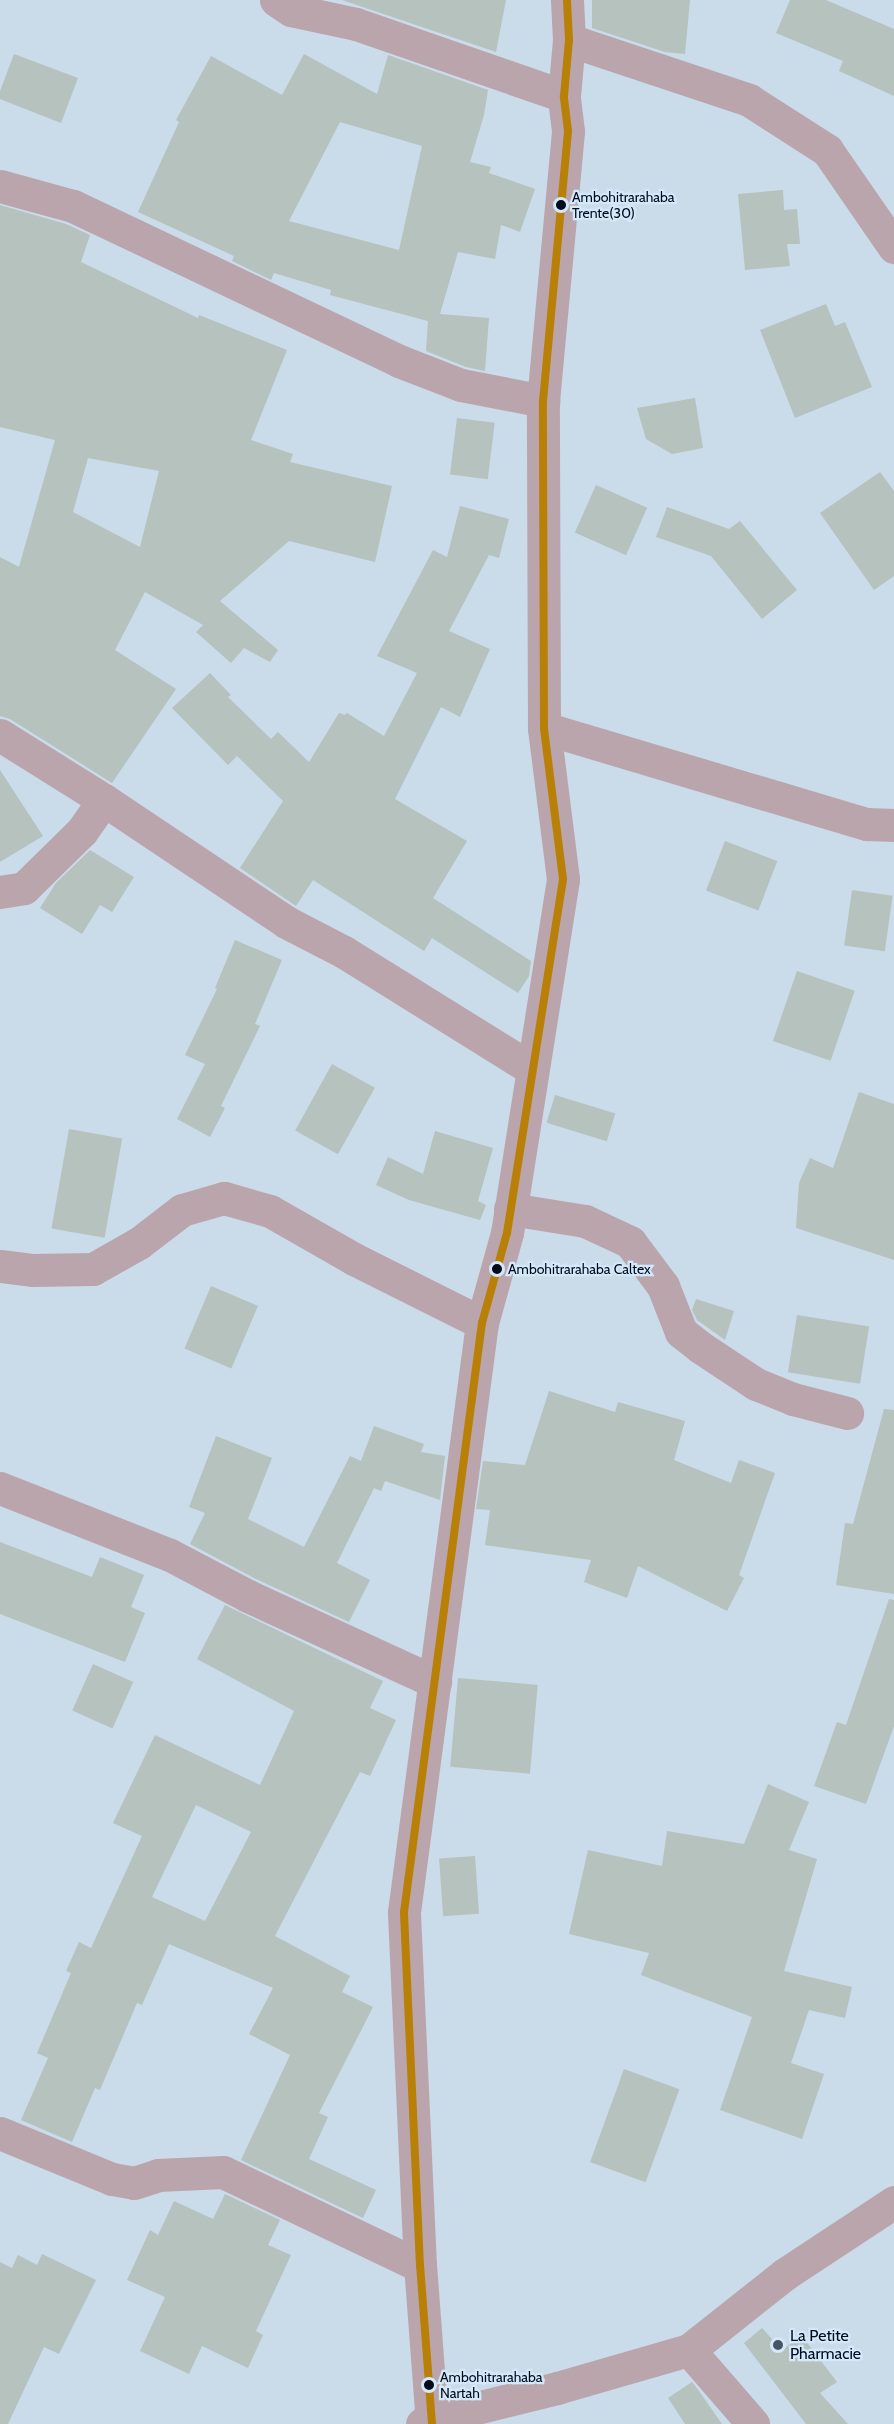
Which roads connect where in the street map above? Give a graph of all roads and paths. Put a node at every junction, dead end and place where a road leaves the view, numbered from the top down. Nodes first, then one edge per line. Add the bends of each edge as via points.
1 (276, 0) edge
2 (567, 0) edge
3 (569, 40) junction
4 (564, 96) junction
5 (0, 186) edge
6 (894, 247) edge
7 (543, 400) junction
8 (544, 728) junction
9 (0, 735) edge
10 (104, 800) junction
11 (894, 825) edge
12 (0, 892) edge
13 (532, 1069) junction
14 (510, 1209) junction
15 (0, 1266) edge
16 (482, 1323) junction
17 (847, 1413) dead end
18 (0, 1488) edge
19 (435, 1682) junction
20 (0, 2133) edge
21 (894, 2202) edge
22 (420, 2266) junction
23 (689, 2350) junction
24 (429, 2422) edge
25 (753, 2424) edge

1 - 4 street via 291,10 356,24
2 - 3 street
3 - 4 street
3 - 6 street via 759,106 827,150
4 - 7 street via 568,131
5 - 7 street via 73,206 399,361 461,385
7 - 8 street
8 - 11 street via 867,824
8 - 13 street via 564,879
9 - 10 street
10 - 12 street via 82,831 24,888
10 - 13 street via 286,922 344,952
13 - 14 street
14 - 16 street
14 - 17 street via 585,1221 630,1242 663,1286 681,1332 700,1347 756,1384 793,1399
15 - 16 street via 93,1269 139,1243 182,1210 224,1198 270,1211 354,1259
16 - 19 street
18 - 19 street via 170,1555 248,1596
19 - 22 street via 404,1912
20 - 22 street via 112,2179 135,2183 158,2175 223,2172
21 - 23 street via 785,2274
22 - 24 street
23 - 24 street
23 - 25 street

